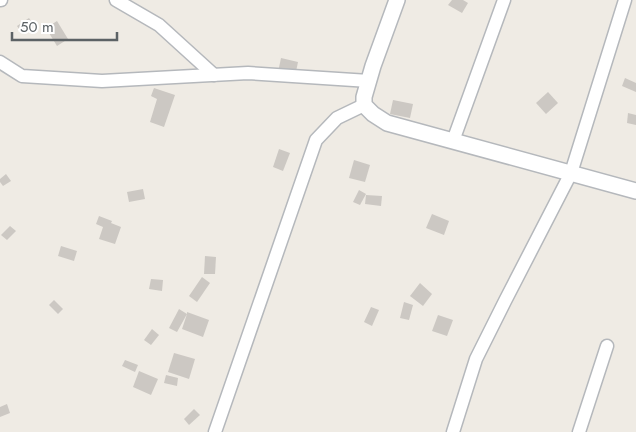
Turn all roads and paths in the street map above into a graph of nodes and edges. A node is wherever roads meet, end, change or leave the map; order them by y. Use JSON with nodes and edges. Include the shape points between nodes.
{"nodes":[{"id":1,"x":116,"y":0,"type":"edge"},
{"id":2,"x":397,"y":0,"type":"edge"},
{"id":3,"x":504,"y":0,"type":"edge"},
{"id":4,"x":625,"y":0,"type":"edge"},
{"id":5,"x":630,"y":0,"type":"edge"},
{"id":6,"x":636,"y":2,"type":"edge"},
{"id":7,"x":0,"y":62,"type":"edge"},
{"id":8,"x":214,"y":75,"type":"junction"},
{"id":9,"x":369,"y":81,"type":"junction"},
{"id":10,"x":364,"y":105,"type":"junction"},
{"id":11,"x":453,"y":141,"type":"junction"},
{"id":12,"x":571,"y":173,"type":"junction"},
{"id":13,"x":636,"y":191,"type":"edge"},
{"id":14,"x":607,"y":346,"type":"dead end"},
{"id":15,"x":215,"y":432,"type":"edge"},
{"id":16,"x":453,"y":432,"type":"edge"},
{"id":17,"x":579,"y":432,"type":"edge"}],
"edges":[{"from":1,"to":8,"type":"street","via":[[159,25]]},
{"from":2,"to":9,"type":"street"},
{"from":3,"to":11,"type":"street"},
{"from":4,"to":12,"type":"street"},
{"from":5,"to":6,"type":"street"},
{"from":7,"to":8,"type":"street","via":[[22,76],[102,82]]},
{"from":8,"to":9,"type":"street","via":[[248,73]]},
{"from":9,"to":10,"type":"street"},
{"from":10,"to":11,"type":"street","via":[[387,123]]},
{"from":10,"to":15,"type":"street","via":[[337,118],[316,140]]},
{"from":11,"to":12,"type":"street"},
{"from":12,"to":13,"type":"street"},
{"from":12,"to":16,"type":"street","via":[[476,359]]},
{"from":14,"to":17,"type":"street"}]}
